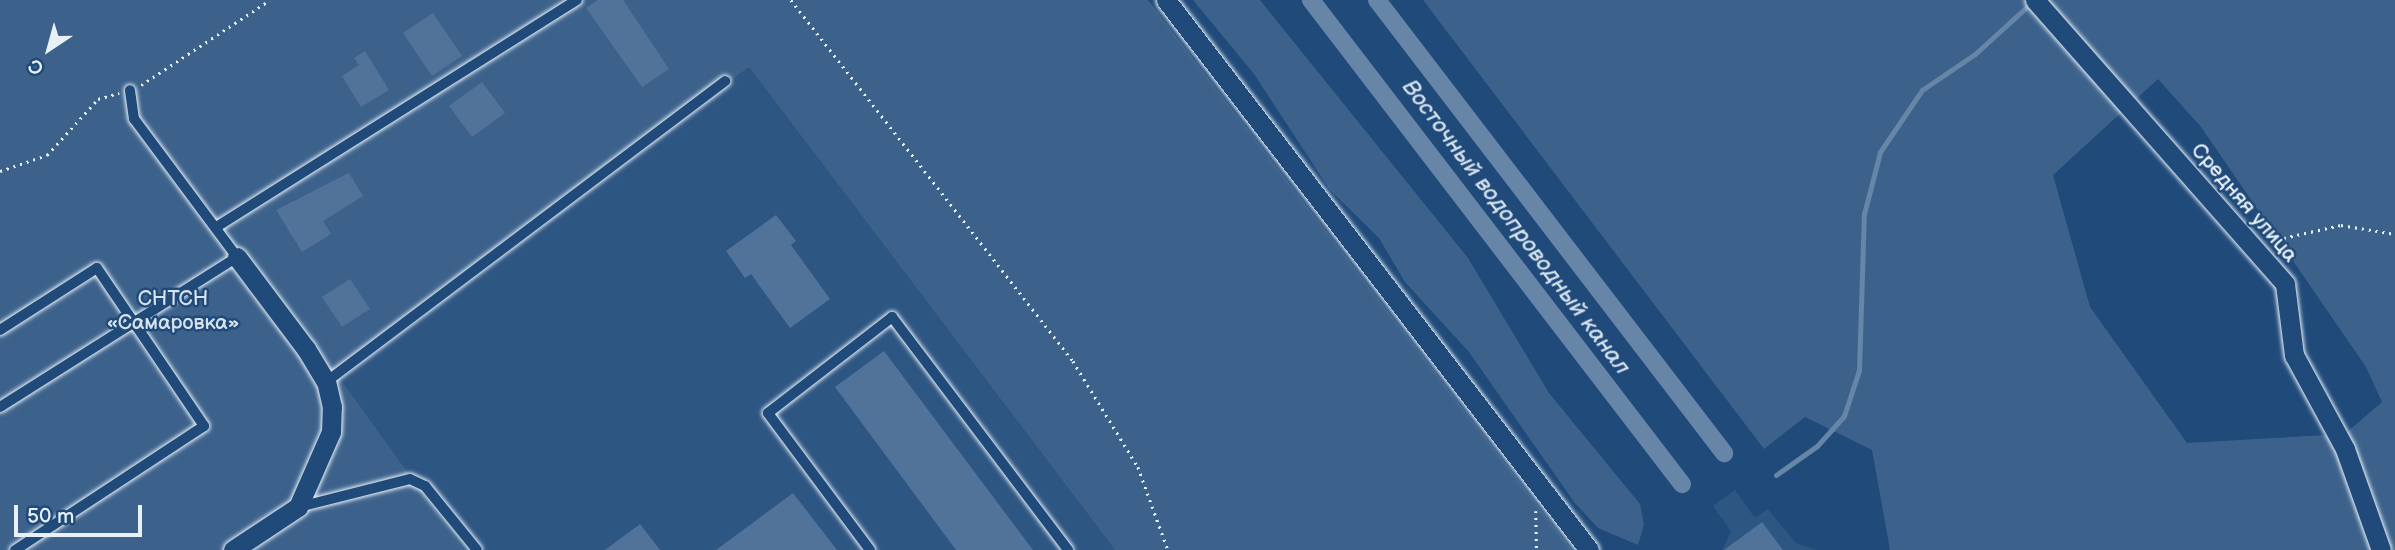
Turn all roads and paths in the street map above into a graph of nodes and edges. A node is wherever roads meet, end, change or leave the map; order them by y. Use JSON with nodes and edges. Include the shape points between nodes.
{"nodes":[{"id":1,"x":270,"y":0,"type":"edge"},
{"id":2,"x":577,"y":0,"type":"edge"},
{"id":3,"x":791,"y":0,"type":"edge"},
{"id":4,"x":1166,"y":0,"type":"edge"},
{"id":5,"x":2035,"y":0,"type":"edge"},
{"id":6,"x":726,"y":81,"type":"dead end"},
{"id":7,"x":130,"y":90,"type":"junction"},
{"id":8,"x":0,"y":171,"type":"edge"},
{"id":9,"x":218,"y":226,"type":"junction"},
{"id":10,"x":2395,"y":234,"type":"edge"},
{"id":11,"x":2250,"y":245,"type":"junction"},
{"id":12,"x":237,"y":257,"type":"junction"},
{"id":13,"x":134,"y":322,"type":"junction"},
{"id":14,"x":0,"y":330,"type":"edge"},
{"id":15,"x":326,"y":382,"type":"junction"},
{"id":16,"x":0,"y":407,"type":"edge"},
{"id":17,"x":1534,"y":478,"type":"junction"},
{"id":18,"x":298,"y":507,"type":"junction"},
{"id":19,"x":15,"y":550,"type":"edge"},
{"id":20,"x":233,"y":550,"type":"edge"},
{"id":21,"x":477,"y":550,"type":"edge"},
{"id":22,"x":870,"y":550,"type":"edge"},
{"id":23,"x":1068,"y":550,"type":"edge"},
{"id":24,"x":1168,"y":550,"type":"edge"},
{"id":25,"x":1537,"y":550,"type":"edge"},
{"id":26,"x":1589,"y":550,"type":"edge"},
{"id":27,"x":2381,"y":550,"type":"edge"}],
"edges":[{"from":1,"to":7,"type":"path","via":[[156,79]]},
{"from":2,"to":9,"type":"lane"},
{"from":3,"to":24,"type":"path","via":[[1073,361],[1138,467]]},
{"from":4,"to":17,"type":"street"},
{"from":5,"to":11,"type":"street","name":"Средняя улица"},
{"from":6,"to":15,"type":"lane"},
{"from":7,"to":8,"type":"path","via":[[98,99],[47,155]]},
{"from":7,"to":9,"type":"lane","via":[[134,119]]},
{"from":9,"to":12,"type":"lane"},
{"from":10,"to":11,"type":"path","via":[[2341,226]]},
{"from":11,"to":27,"type":"street","name":"Средняя улица","via":[[2285,284],[2294,355],[2345,449]]},
{"from":12,"to":13,"type":"lane"},
{"from":12,"to":15,"type":"street"},
{"from":13,"to":14,"type":"lane","via":[[97,268]]},
{"from":13,"to":16,"type":"lane"},
{"from":13,"to":19,"type":"lane","via":[[204,426]]},
{"from":15,"to":18,"type":"street","via":[[331,432]]},
{"from":17,"to":25,"type":"path"},
{"from":17,"to":26,"type":"street"},
{"from":18,"to":20,"type":"street"},
{"from":18,"to":21,"type":"lane","via":[[410,479],[425,486]]},
{"from":22,"to":23,"type":"lane","via":[[768,413],[892,317]]}]}
